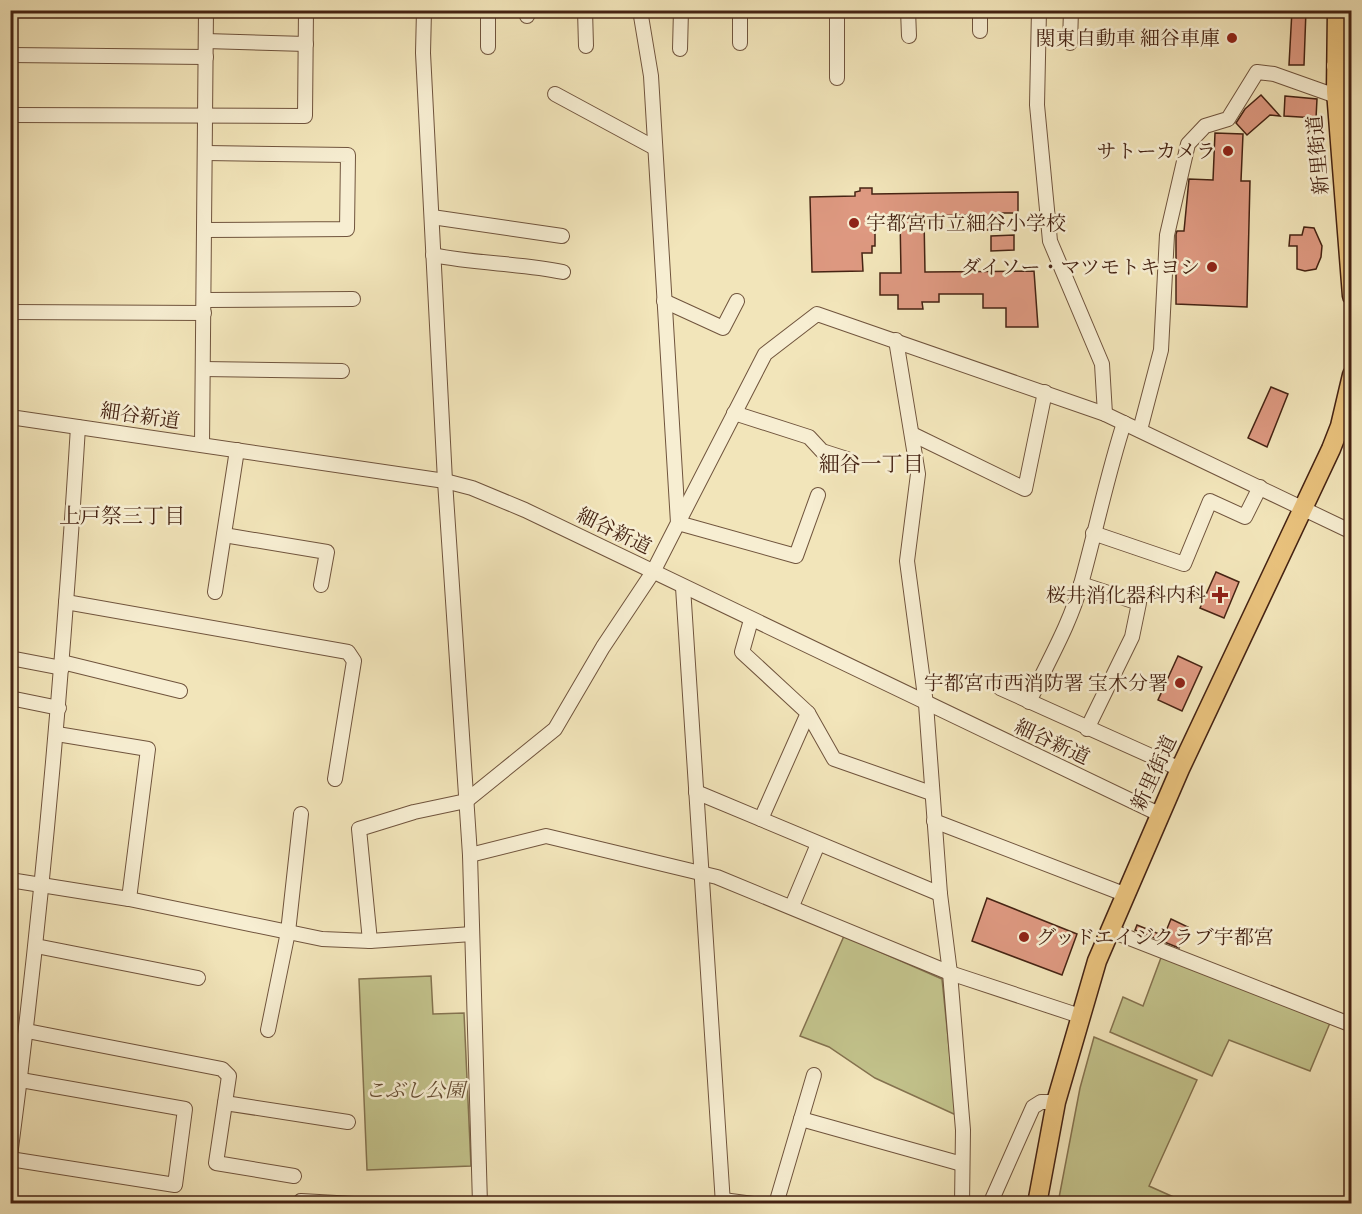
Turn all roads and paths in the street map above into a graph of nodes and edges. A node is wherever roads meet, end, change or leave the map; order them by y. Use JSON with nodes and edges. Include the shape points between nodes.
{"nodes":[{"id":1,"x":206,"y":10,"type":"edge"},
{"id":2,"x":306,"y":10,"type":"edge"},
{"id":3,"x":424,"y":10,"type":"edge"},
{"id":4,"x":488,"y":10,"type":"edge"},
{"id":5,"x":585,"y":10,"type":"edge"},
{"id":6,"x":640,"y":10,"type":"edge"},
{"id":7,"x":681,"y":10,"type":"edge"},
{"id":8,"x":740,"y":10,"type":"edge"},
{"id":9,"x":837,"y":10,"type":"edge"},
{"id":10,"x":908,"y":10,"type":"edge"},
{"id":11,"x":980,"y":10,"type":"edge"},
{"id":12,"x":1040,"y":10,"type":"edge"},
{"id":13,"x":1071,"y":10,"type":"edge"},
{"id":14,"x":1336,"y":10,"type":"edge"},
{"id":15,"x":980,"y":31,"type":"dead end"},
{"id":16,"x":909,"y":36,"type":"dead end"},
{"id":17,"x":206,"y":41,"type":"junction"},
{"id":18,"x":740,"y":43,"type":"dead end"},
{"id":19,"x":1070,"y":43,"type":"dead end"},
{"id":20,"x":306,"y":44,"type":"junction"},
{"id":21,"x":586,"y":46,"type":"dead end"},
{"id":22,"x":488,"y":47,"type":"dead end"},
{"id":23,"x":680,"y":49,"type":"dead end"},
{"id":24,"x":10,"y":56,"type":"edge"},
{"id":25,"x":206,"y":57,"type":"junction"},
{"id":26,"x":1343,"y":67,"type":"edge"},
{"id":27,"x":837,"y":78,"type":"dead end"},
{"id":28,"x":555,"y":94,"type":"dead end"},
{"id":29,"x":1336,"y":96,"type":"junction"},
{"id":30,"x":10,"y":115,"type":"edge"},
{"id":31,"x":206,"y":117,"type":"junction"},
{"id":32,"x":655,"y":148,"type":"junction"},
{"id":33,"x":206,"y":153,"type":"junction"},
{"id":34,"x":1347,"y":161,"type":"edge"},
{"id":35,"x":432,"y":217,"type":"junction"},
{"id":36,"x":205,"y":230,"type":"junction"},
{"id":37,"x":562,"y":236,"type":"dead end"},
{"id":38,"x":434,"y":255,"type":"junction"},
{"id":39,"x":563,"y":272,"type":"dead end"},
{"id":40,"x":1352,"y":296,"type":"edge"},
{"id":41,"x":353,"y":299,"type":"dead end"},
{"id":42,"x":664,"y":301,"type":"junction"},
{"id":43,"x":737,"y":301,"type":"dead end"},
{"id":44,"x":205,"y":306,"type":"junction"},
{"id":45,"x":10,"y":312,"type":"edge"},
{"id":46,"x":896,"y":340,"type":"junction"},
{"id":47,"x":203,"y":369,"type":"junction"},
{"id":48,"x":342,"y":371,"type":"dead end"},
{"id":49,"x":1352,"y":375,"type":"edge"},
{"id":50,"x":1045,"y":392,"type":"junction"},
{"id":51,"x":734,"y":413,"type":"junction"},
{"id":52,"x":1105,"y":414,"type":"junction"},
{"id":53,"x":10,"y":417,"type":"edge"},
{"id":54,"x":1124,"y":423,"type":"junction"},
{"id":55,"x":78,"y":427,"type":"junction"},
{"id":56,"x":1140,"y":430,"type":"junction"},
{"id":57,"x":912,"y":434,"type":"junction"},
{"id":58,"x":202,"y":445,"type":"junction"},
{"id":59,"x":237,"y":450,"type":"junction"},
{"id":60,"x":850,"y":460,"type":"dead end"},
{"id":61,"x":445,"y":482,"type":"junction"},
{"id":62,"x":1260,"y":487,"type":"junction"},
{"id":63,"x":818,"y":495,"type":"dead end"},
{"id":64,"x":1303,"y":508,"type":"junction"},
{"id":65,"x":678,"y":523,"type":"junction"},
{"id":66,"x":1352,"y":532,"type":"edge"},
{"id":67,"x":1093,"y":533,"type":"junction"},
{"id":68,"x":224,"y":535,"type":"junction"},
{"id":69,"x":653,"y":572,"type":"junction"},
{"id":70,"x":1081,"y":584,"type":"junction"},
{"id":71,"x":321,"y":585,"type":"dead end"},
{"id":72,"x":683,"y":587,"type":"junction"},
{"id":73,"x":215,"y":592,"type":"dead end"},
{"id":74,"x":66,"y":602,"type":"junction"},
{"id":75,"x":751,"y":620,"type":"junction"},
{"id":76,"x":10,"y":658,"type":"edge"},
{"id":77,"x":62,"y":665,"type":"junction"},
{"id":78,"x":1000,"y":688,"type":"dead end"},
{"id":79,"x":180,"y":691,"type":"dead end"},
{"id":80,"x":10,"y":698,"type":"edge"},
{"id":81,"x":1029,"y":702,"type":"junction"},
{"id":82,"x":926,"y":704,"type":"junction"},
{"id":83,"x":59,"y":708,"type":"junction"},
{"id":84,"x":808,"y":713,"type":"junction"},
{"id":85,"x":1087,"y":729,"type":"junction"},
{"id":86,"x":57,"y":734,"type":"junction"},
{"id":87,"x":1180,"y":769,"type":"junction"},
{"id":88,"x":335,"y":779,"type":"dead end"},
{"id":89,"x":696,"y":792,"type":"junction"},
{"id":90,"x":931,"y":793,"type":"junction"},
{"id":91,"x":466,"y":801,"type":"junction"},
{"id":92,"x":301,"y":814,"type":"dead end"},
{"id":93,"x":1160,"y":814,"type":"junction"},
{"id":94,"x":761,"y":819,"type":"junction"},
{"id":95,"x":934,"y":821,"type":"junction"},
{"id":96,"x":818,"y":844,"type":"junction"},
{"id":97,"x":470,"y":855,"type":"junction"},
{"id":98,"x":702,"y":873,"type":"junction"},
{"id":99,"x":10,"y":880,"type":"edge"},
{"id":100,"x":43,"y":886,"type":"junction"},
{"id":101,"x":940,"y":894,"type":"junction"},
{"id":102,"x":1124,"y":894,"type":"junction"},
{"id":103,"x":129,"y":899,"type":"junction"},
{"id":104,"x":792,"y":906,"type":"junction"},
{"id":105,"x":1109,"y":930,"type":"junction"},
{"id":106,"x":288,"y":932,"type":"junction"},
{"id":107,"x":472,"y":934,"type":"junction"},
{"id":108,"x":370,"y":940,"type":"junction"},
{"id":109,"x":36,"y":946,"type":"junction"},
{"id":110,"x":950,"y":973,"type":"junction"},
{"id":111,"x":198,"y":978,"type":"dead end"},
{"id":112,"x":1080,"y":1016,"type":"junction"},
{"id":113,"x":1352,"y":1025,"type":"edge"},
{"id":114,"x":268,"y":1030,"type":"dead end"},
{"id":115,"x":27,"y":1031,"type":"junction"},
{"id":116,"x":814,"y":1075,"type":"dead end"},
{"id":117,"x":21,"y":1080,"type":"junction"},
{"id":118,"x":1056,"y":1102,"type":"junction"},
{"id":119,"x":225,"y":1103,"type":"junction"},
{"id":120,"x":801,"y":1119,"type":"junction"},
{"id":121,"x":348,"y":1122,"type":"dead end"},
{"id":122,"x":10,"y":1158,"type":"edge"},
{"id":123,"x":962,"y":1164,"type":"junction"},
{"id":124,"x":294,"y":1176,"type":"dead end"},
{"id":125,"x":723,"y":1202,"type":"edge"},
{"id":126,"x":300,"y":1203,"type":"edge"},
{"id":127,"x":354,"y":1203,"type":"edge"},
{"id":128,"x":480,"y":1203,"type":"edge"},
{"id":129,"x":753,"y":1203,"type":"edge"},
{"id":130,"x":776,"y":1203,"type":"edge"},
{"id":131,"x":962,"y":1203,"type":"edge"},
{"id":132,"x":990,"y":1203,"type":"edge"},
{"id":133,"x":1037,"y":1203,"type":"edge"}],
"edges":[{"from":1,"to":17,"type":"street"},
{"from":2,"to":20,"type":"street"},
{"from":3,"to":35,"type":"street"},
{"from":4,"to":22,"type":"street"},
{"from":5,"to":21,"type":"street"},
{"from":6,"to":32,"type":"street","via":[[651,76]]},
{"from":7,"to":23,"type":"street"},
{"from":8,"to":18,"type":"street"},
{"from":9,"to":27,"type":"street"},
{"from":10,"to":16,"type":"street"},
{"from":11,"to":15,"type":"street"},
{"from":12,"to":52,"type":"street","via":[[1037,105],[1050,241],[1102,364]]},
{"from":13,"to":19,"type":"street"},
{"from":14,"to":26,"type":"main road","name":"新里街道"},
{"from":17,"to":20,"type":"street"},
{"from":17,"to":25,"type":"street"},
{"from":20,"to":31,"type":"street","via":[[305,116]]},
{"from":24,"to":25,"type":"street"},
{"from":25,"to":31,"type":"street"},
{"from":26,"to":29,"type":"main road","name":"新里街道"},
{"from":28,"to":32,"type":"street"},
{"from":29,"to":34,"type":"main road","name":"新里街道"},
{"from":29,"to":56,"type":"street","via":[[1274,74],[1257,72],[1228,119],[1205,126],[1188,144],[1167,235],[1161,350]]},
{"from":30,"to":31,"type":"street"},
{"from":31,"to":33,"type":"street"},
{"from":32,"to":42,"type":"street"},
{"from":33,"to":36,"type":"street"},
{"from":33,"to":36,"type":"street","via":[[348,154],[348,218],[347,229]]},
{"from":34,"to":40,"type":"main road","name":"新里街道"},
{"from":35,"to":37,"type":"street"},
{"from":35,"to":38,"type":"street"},
{"from":36,"to":44,"type":"street"},
{"from":38,"to":39,"type":"street"},
{"from":38,"to":61,"type":"street"},
{"from":41,"to":44,"type":"street"},
{"from":42,"to":43,"type":"street","via":[[723,328]]},
{"from":42,"to":65,"type":"street"},
{"from":44,"to":45,"type":"street"},
{"from":44,"to":47,"type":"street"},
{"from":46,"to":50,"type":"street"},
{"from":46,"to":51,"type":"street","via":[[817,314],[765,354]]},
{"from":46,"to":57,"type":"street"},
{"from":47,"to":48,"type":"street"},
{"from":47,"to":58,"type":"street"},
{"from":49,"to":64,"type":"main road","name":"新里街道","via":[[1340,426]]},
{"from":50,"to":52,"type":"street"},
{"from":50,"to":57,"type":"street","via":[[1025,489]]},
{"from":51,"to":60,"type":"street","via":[[809,437],[822,451]]},
{"from":51,"to":65,"type":"street"},
{"from":52,"to":54,"type":"street"},
{"from":53,"to":55,"type":"street","name":"細谷新道"},
{"from":54,"to":56,"type":"street"},
{"from":54,"to":67,"type":"street"},
{"from":55,"to":58,"type":"street","name":"細谷新道"},
{"from":55,"to":74,"type":"street"},
{"from":56,"to":62,"type":"street"},
{"from":57,"to":82,"type":"street","via":[[918,474],[907,561]]},
{"from":58,"to":59,"type":"street","name":"細谷新道"},
{"from":59,"to":61,"type":"street","name":"細谷新道"},
{"from":59,"to":68,"type":"street"},
{"from":61,"to":69,"type":"street","name":"細谷新道","via":[[499,498]]},
{"from":61,"to":91,"type":"street"},
{"from":62,"to":64,"type":"street"},
{"from":62,"to":67,"type":"street","via":[[1245,517],[1210,501],[1184,564]]},
{"from":63,"to":65,"type":"street","via":[[796,556]]},
{"from":64,"to":66,"type":"street"},
{"from":64,"to":87,"type":"main road","name":"新里街道"},
{"from":65,"to":69,"type":"street"},
{"from":67,"to":70,"type":"street"},
{"from":68,"to":71,"type":"street","via":[[327,552]]},
{"from":68,"to":73,"type":"street"},
{"from":69,"to":72,"type":"street","name":"細谷新道"},
{"from":69,"to":91,"type":"street","via":[[555,729]]},
{"from":70,"to":81,"type":"street"},
{"from":70,"to":85,"type":"street","via":[[1139,603],[1132,637]]},
{"from":72,"to":75,"type":"street","name":"細谷新道"},
{"from":72,"to":89,"type":"street"},
{"from":74,"to":77,"type":"street"},
{"from":74,"to":88,"type":"street","via":[[348,652],[354,661]]},
{"from":75,"to":82,"type":"street","name":"細谷新道"},
{"from":75,"to":84,"type":"street","via":[[742,652]]},
{"from":76,"to":77,"type":"street"},
{"from":77,"to":79,"type":"street"},
{"from":77,"to":83,"type":"street"},
{"from":78,"to":81,"type":"street"},
{"from":80,"to":83,"type":"street"},
{"from":81,"to":85,"type":"street"},
{"from":82,"to":90,"type":"street"},
{"from":82,"to":93,"type":"street","name":"細谷新道"},
{"from":83,"to":86,"type":"street"},
{"from":84,"to":90,"type":"street","via":[[834,759]]},
{"from":84,"to":94,"type":"street"},
{"from":85,"to":87,"type":"street"},
{"from":86,"to":100,"type":"street"},
{"from":86,"to":103,"type":"street","via":[[148,749]]},
{"from":87,"to":93,"type":"main road","name":"新里街道"},
{"from":89,"to":94,"type":"street"},
{"from":89,"to":98,"type":"street"},
{"from":90,"to":95,"type":"street"},
{"from":91,"to":97,"type":"street"},
{"from":91,"to":108,"type":"street","via":[[359,829]]},
{"from":92,"to":106,"type":"street"},
{"from":93,"to":102,"type":"main road","name":"新里街道"},
{"from":94,"to":96,"type":"street"},
{"from":95,"to":101,"type":"street"},
{"from":95,"to":102,"type":"street"},
{"from":96,"to":101,"type":"street"},
{"from":96,"to":104,"type":"street"},
{"from":97,"to":98,"type":"street","via":[[546,836]]},
{"from":97,"to":107,"type":"street"},
{"from":98,"to":104,"type":"street"},
{"from":98,"to":125,"type":"street"},
{"from":99,"to":100,"type":"street"},
{"from":100,"to":103,"type":"street"},
{"from":100,"to":109,"type":"street"},
{"from":101,"to":110,"type":"street"},
{"from":102,"to":105,"type":"main road","name":"新里街道"},
{"from":103,"to":106,"type":"street"},
{"from":104,"to":110,"type":"street"},
{"from":105,"to":112,"type":"main road","name":"新里街道"},
{"from":105,"to":113,"type":"street"},
{"from":106,"to":108,"type":"street","via":[[322,939]]},
{"from":106,"to":114,"type":"street"},
{"from":107,"to":108,"type":"street"},
{"from":107,"to":128,"type":"street"},
{"from":109,"to":111,"type":"street"},
{"from":109,"to":115,"type":"street"},
{"from":110,"to":112,"type":"street"},
{"from":110,"to":123,"type":"street","via":[[963,1130]]},
{"from":112,"to":118,"type":"main road","name":"新里街道"},
{"from":115,"to":117,"type":"street"},
{"from":115,"to":119,"type":"street","via":[[222,1069],[229,1076]]},
{"from":116,"to":120,"type":"street"},
{"from":117,"to":122,"type":"street"},
{"from":117,"to":122,"type":"street","via":[[185,1108],[175,1185]]},
{"from":118,"to":132,"type":"street","via":[[1041,1102],[1033,1107]]},
{"from":118,"to":133,"type":"main road","name":"新里街道"},
{"from":119,"to":121,"type":"street"},
{"from":119,"to":124,"type":"street","via":[[216,1163]]},
{"from":120,"to":123,"type":"street"},
{"from":120,"to":130,"type":"street"},
{"from":123,"to":131,"type":"street"},
{"from":125,"to":129,"type":"street"},
{"from":126,"to":127,"type":"street"}]}
